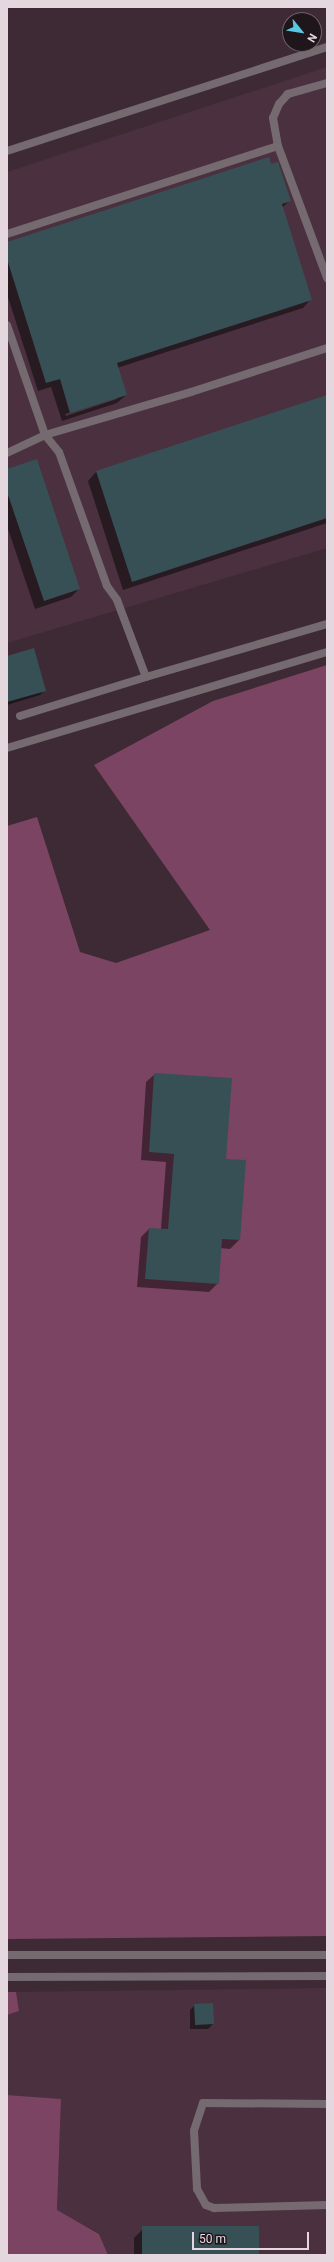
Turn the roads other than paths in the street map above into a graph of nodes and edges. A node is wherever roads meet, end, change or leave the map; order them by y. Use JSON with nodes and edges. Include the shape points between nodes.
{"nodes":[{"id":1,"x":327,"y":48,"type":"edge"},
{"id":2,"x":327,"y":83,"type":"edge"},
{"id":3,"x":278,"y":146,"type":"junction"},
{"id":4,"x":7,"y":151,"type":"edge"},
{"id":5,"x":7,"y":234,"type":"edge"},
{"id":6,"x":327,"y":278,"type":"edge"},
{"id":7,"x":7,"y":325,"type":"edge"},
{"id":8,"x":327,"y":348,"type":"edge"},
{"id":9,"x":45,"y":435,"type":"junction"},
{"id":10,"x":7,"y":453,"type":"edge"},
{"id":11,"x":327,"y":624,"type":"edge"},
{"id":12,"x":327,"y":652,"type":"edge"},
{"id":13,"x":146,"y":677,"type":"junction"},
{"id":14,"x":20,"y":716,"type":"dead end"},
{"id":15,"x":7,"y":748,"type":"edge"},
{"id":16,"x":7,"y":1955,"type":"edge"},
{"id":17,"x":327,"y":1955,"type":"edge"},
{"id":18,"x":327,"y":1976,"type":"edge"},
{"id":19,"x":7,"y":1978,"type":"edge"},
{"id":20,"x":327,"y":2104,"type":"edge"},
{"id":21,"x":327,"y":2205,"type":"edge"}],
"edges":[{"from":1,"to":4,"type":"street"},
{"from":2,"to":3,"type":"street","via":[[297,90],[288,94],[279,104],[273,118]]},
{"from":3,"to":5,"type":"street"},
{"from":3,"to":6,"type":"street"},
{"from":7,"to":9,"type":"street"},
{"from":8,"to":9,"type":"street"},
{"from":9,"to":10,"type":"street"},
{"from":9,"to":13,"type":"street","via":[[59,452],[107,586],[117,600]]},
{"from":11,"to":13,"type":"street"},
{"from":12,"to":15,"type":"street"},
{"from":13,"to":14,"type":"street"},
{"from":16,"to":17,"type":"street"},
{"from":18,"to":19,"type":"street"},
{"from":20,"to":21,"type":"street","via":[[202,2103],[194,2131],[197,2189],[206,2205],[214,2208]]}]}
